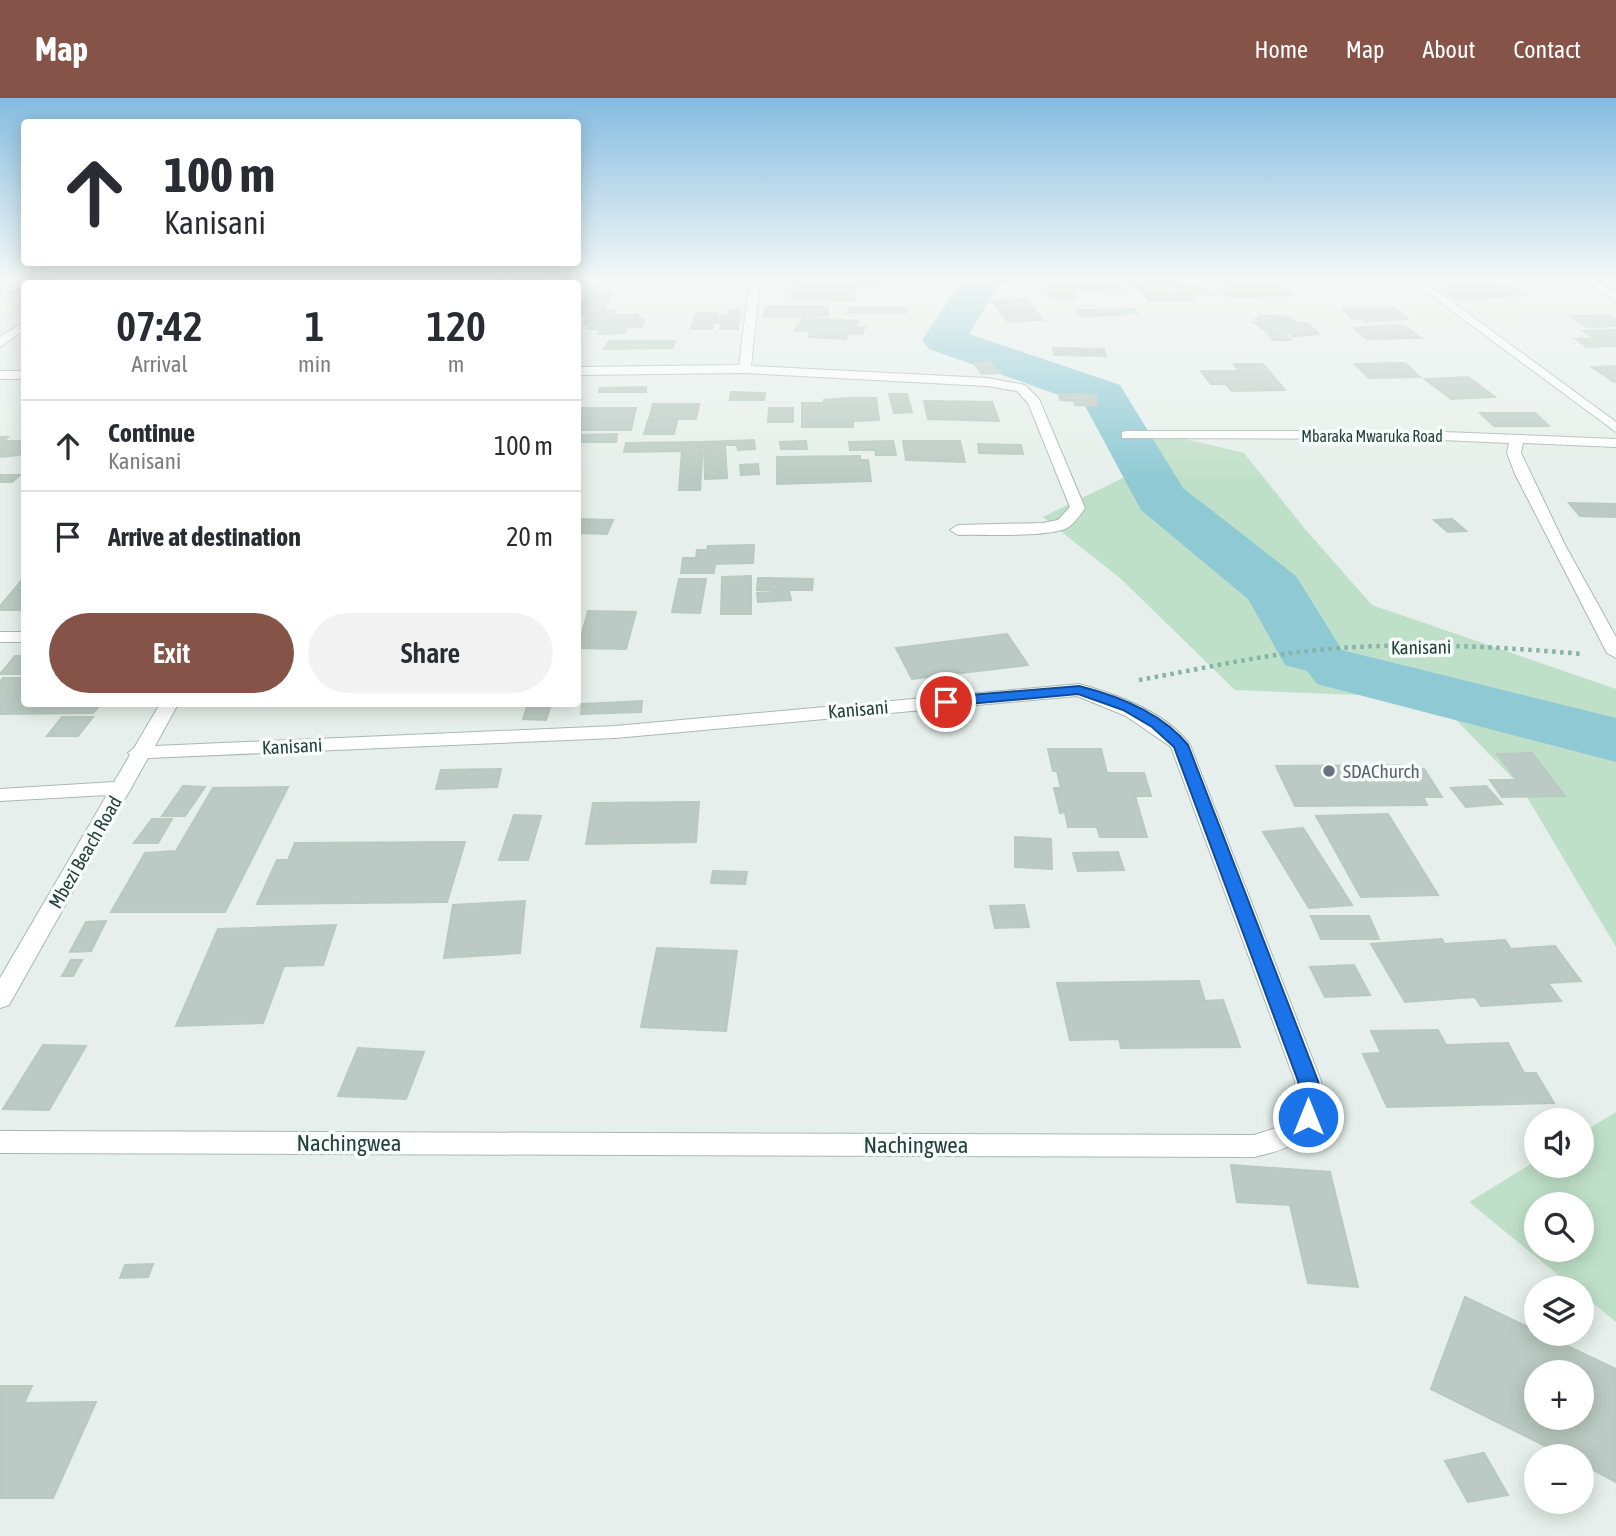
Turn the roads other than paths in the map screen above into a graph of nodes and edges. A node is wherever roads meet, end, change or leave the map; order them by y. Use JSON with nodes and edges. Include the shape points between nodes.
{"nodes":[{"id":1,"x":747,"y":346,"type":"edge"},
{"id":2,"x":1508,"y":346,"type":"edge"},
{"id":3,"x":744,"y":369,"type":"junction"},
{"id":4,"x":581,"y":371,"type":"edge"},
{"id":5,"x":0,"y":375,"type":"edge"},
{"id":6,"x":21,"y":375,"type":"edge"},
{"id":7,"x":1616,"y":428,"type":"edge"},
{"id":8,"x":1128,"y":435,"type":"dead end"},
{"id":9,"x":1517,"y":437,"type":"junction"},
{"id":10,"x":1616,"y":443,"type":"edge"},
{"id":11,"x":958,"y":530,"type":"dead end"},
{"id":12,"x":0,"y":637,"type":"edge"},
{"id":13,"x":21,"y":637,"type":"edge"},
{"id":14,"x":1616,"y":653,"type":"edge"},
{"id":15,"x":1079,"y":690,"type":"joint"},
{"id":16,"x":167,"y":707,"type":"edge"},
{"id":17,"x":138,"y":753,"type":"junction"},
{"id":18,"x":122,"y":788,"type":"junction"},
{"id":19,"x":0,"y":796,"type":"edge"},
{"id":20,"x":0,"y":999,"type":"edge"},
{"id":21,"x":0,"y":1142,"type":"edge"}],
"edges":[{"from":1,"to":3,"type":"street"},
{"from":2,"to":7,"type":"street"},
{"from":3,"to":4,"type":"street"},
{"from":3,"to":11,"type":"street","via":[[988,382],[1021,388],[1029,394],[1078,508],[1063,524],[1043,528]]},
{"from":5,"to":6,"type":"street"},
{"from":8,"to":9,"type":"street","name":"Mbaraka Mwaruka Road"},
{"from":9,"to":10,"type":"street","name":"Mbaraka Mwaruka Road"},
{"from":9,"to":14,"type":"street","via":[[1514,453],[1522,474]]},
{"from":12,"to":13,"type":"street"},
{"from":15,"to":17,"type":"street","name":"Kanisani","via":[[615,732]]},
{"from":15,"to":21,"type":"street","name":"Nachingwea","via":[[1128,707],[1180,745],[1308,1081],[1312,1099],[1308,1117],[1297,1132],[1279,1142],[1240,1146]]},
{"from":16,"to":17,"type":"street","name":"Mbezi Beach Road"},
{"from":17,"to":18,"type":"street","name":"Mbezi Beach Road"},
{"from":18,"to":19,"type":"street"},
{"from":18,"to":20,"type":"street","name":"Mbezi Beach Road"}]}
